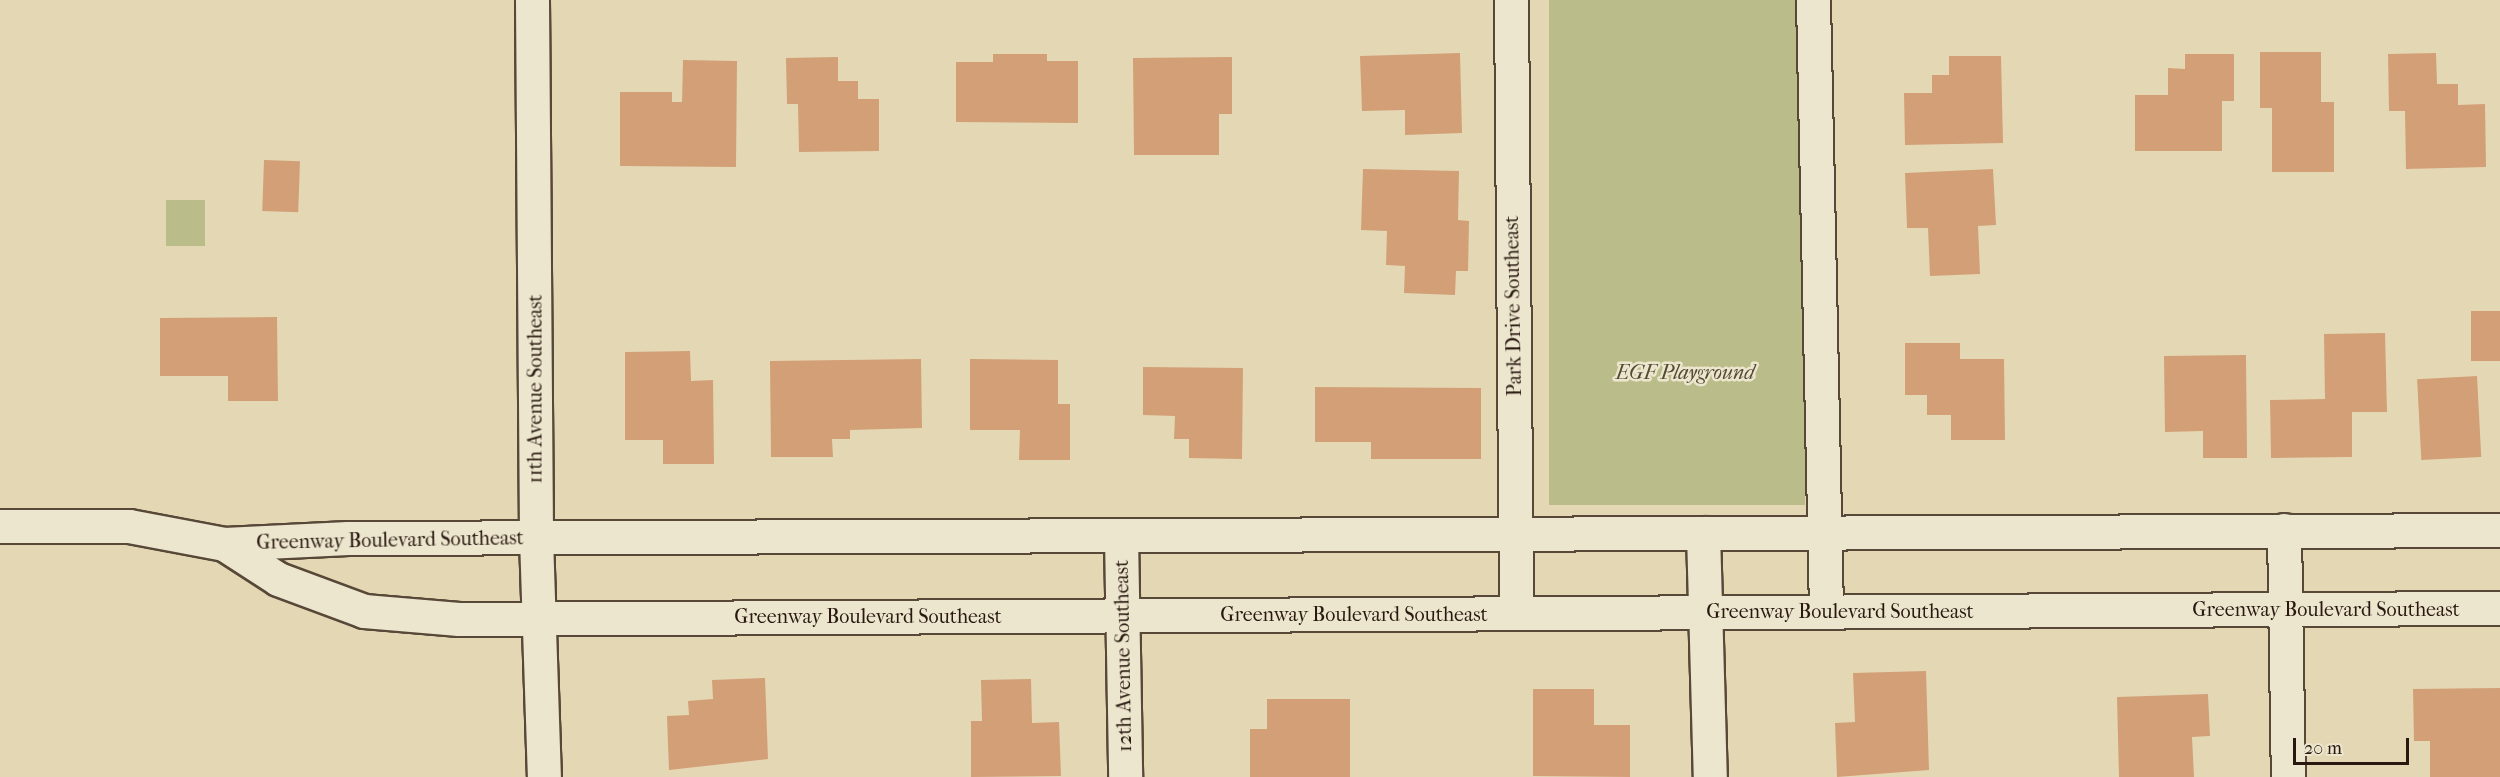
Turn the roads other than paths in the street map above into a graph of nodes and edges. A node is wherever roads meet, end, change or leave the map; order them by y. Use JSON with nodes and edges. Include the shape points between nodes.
{"nodes":[{"id":1,"x":532,"y":0,"type":"edge"},
{"id":2,"x":1510,"y":0,"type":"edge"},
{"id":3,"x":1813,"y":0,"type":"edge"},
{"id":4,"x":0,"y":526,"type":"edge"},
{"id":5,"x":2284,"y":530,"type":"junction"},
{"id":6,"x":2500,"y":530,"type":"edge"},
{"id":7,"x":1825,"y":532,"type":"junction"},
{"id":8,"x":1704,"y":533,"type":"junction"},
{"id":9,"x":1515,"y":534,"type":"junction"},
{"id":10,"x":1120,"y":536,"type":"junction"},
{"id":11,"x":536,"y":538,"type":"junction"},
{"id":12,"x":224,"y":544,"type":"junction"},
{"id":13,"x":2500,"y":608,"type":"edge"},
{"id":14,"x":2284,"y":609,"type":"junction"},
{"id":15,"x":1826,"y":611,"type":"junction"},
{"id":16,"x":1706,"y":612,"type":"junction"},
{"id":17,"x":1516,"y":613,"type":"junction"},
{"id":18,"x":1121,"y":615,"type":"junction"},
{"id":19,"x":539,"y":618,"type":"junction"},
{"id":20,"x":544,"y":777,"type":"edge"},
{"id":21,"x":1125,"y":777,"type":"edge"},
{"id":22,"x":1710,"y":777,"type":"edge"},
{"id":23,"x":2288,"y":777,"type":"edge"}],
"edges":[{"from":1,"to":11,"type":"street","name":"11th Avenue Southeast"},
{"from":2,"to":9,"type":"street","name":"Park Drive Southeast"},
{"from":3,"to":7,"type":"street"},
{"from":4,"to":12,"type":"street","name":"Greenway Boulevard Southeast","via":[[129,526]]},
{"from":5,"to":6,"type":"street","name":"Greenway Boulevard Southeast"},
{"from":5,"to":7,"type":"street","name":"Greenway Boulevard Southeast"},
{"from":5,"to":14,"type":"street"},
{"from":7,"to":8,"type":"street","name":"Greenway Boulevard Southeast"},
{"from":7,"to":15,"type":"street"},
{"from":8,"to":9,"type":"street","name":"Greenway Boulevard Southeast"},
{"from":8,"to":16,"type":"street"},
{"from":9,"to":10,"type":"street","name":"Greenway Boulevard Southeast"},
{"from":9,"to":17,"type":"street","name":"Park Drive Southeast"},
{"from":10,"to":11,"type":"street","name":"Greenway Boulevard Southeast"},
{"from":10,"to":18,"type":"street","name":"12th Avenue Southeast"},
{"from":11,"to":12,"type":"street","name":"Greenway Boulevard Southeast"},
{"from":11,"to":19,"type":"street","name":"11th Avenue Southeast"},
{"from":12,"to":19,"type":"street","name":"Greenway Boulevard Southeast","via":[[278,579],[364,611],[459,619]]},
{"from":13,"to":14,"type":"street","name":"Greenway Boulevard Southeast"},
{"from":14,"to":15,"type":"street","name":"Greenway Boulevard Southeast"},
{"from":14,"to":23,"type":"street"},
{"from":15,"to":16,"type":"street","name":"Greenway Boulevard Southeast"},
{"from":16,"to":17,"type":"street","name":"Greenway Boulevard Southeast"},
{"from":16,"to":22,"type":"street"},
{"from":17,"to":18,"type":"street","name":"Greenway Boulevard Southeast"},
{"from":18,"to":19,"type":"street","name":"Greenway Boulevard Southeast"},
{"from":18,"to":21,"type":"street","name":"12th Avenue Southeast"},
{"from":19,"to":20,"type":"street","name":"11th Avenue Southeast"}]}
